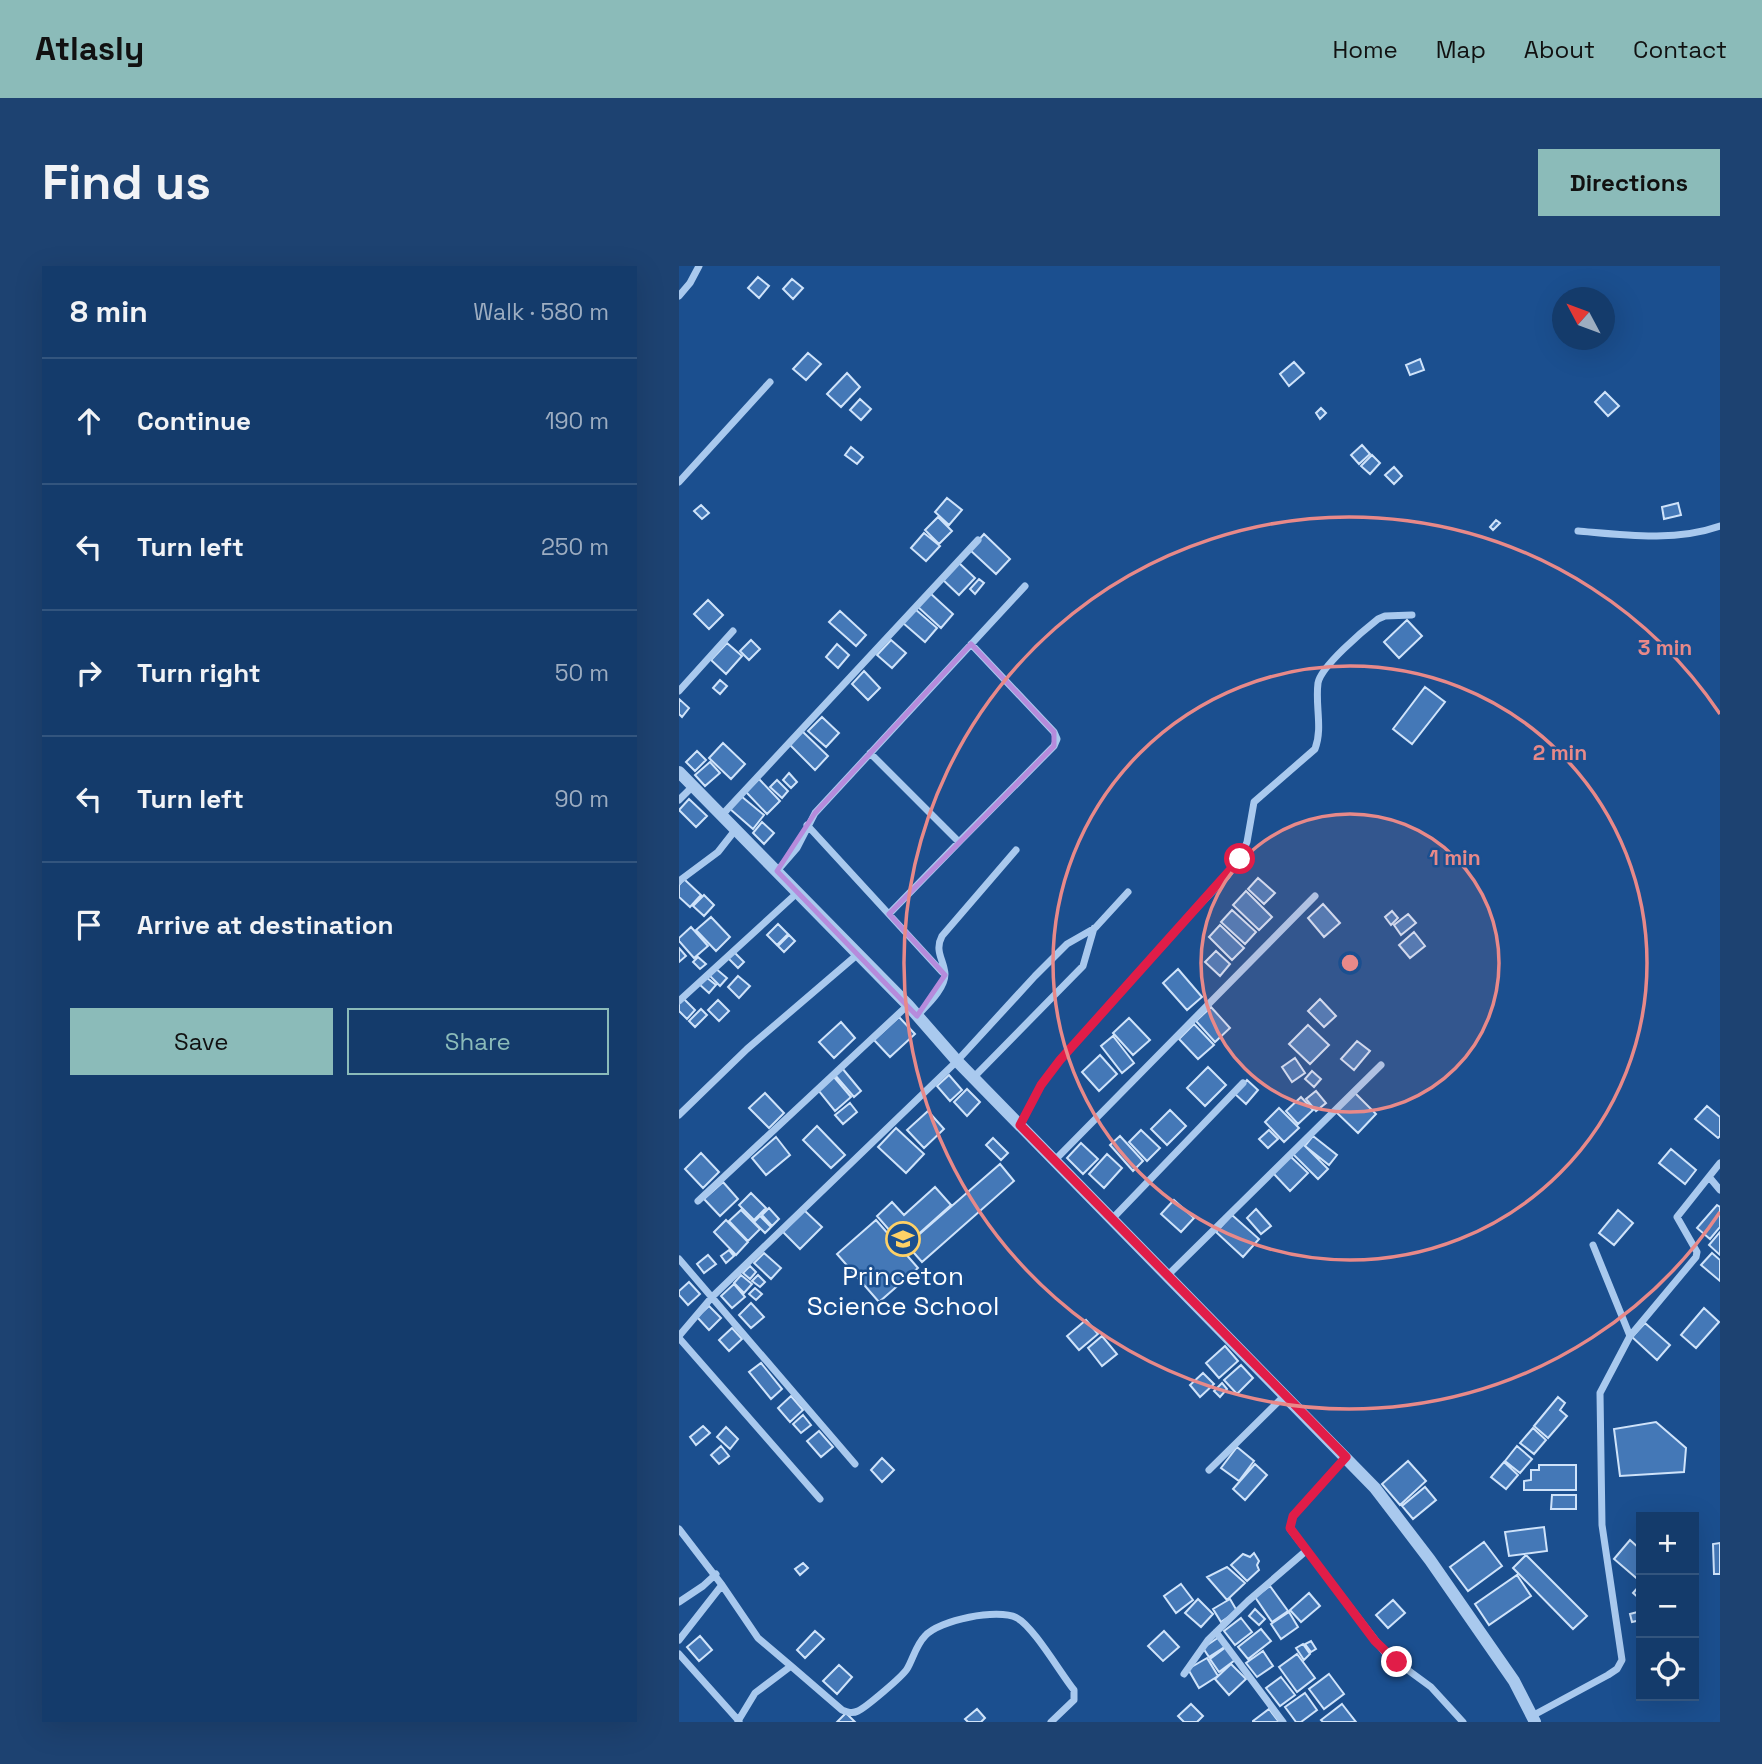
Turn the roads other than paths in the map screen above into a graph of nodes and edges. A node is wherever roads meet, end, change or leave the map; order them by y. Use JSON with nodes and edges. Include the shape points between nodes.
{"nodes":[{"id":1,"x":699,"y":266,"type":"edge"},
{"id":2,"x":679,"y":296,"type":"edge"},
{"id":3,"x":770,"y":382,"type":"dead end"},
{"id":4,"x":679,"y":482,"type":"edge"},
{"id":5,"x":1720,"y":526,"type":"edge"},
{"id":6,"x":1578,"y":531,"type":"dead end"},
{"id":7,"x":978,"y":540,"type":"dead end"},
{"id":8,"x":1025,"y":586,"type":"dead end"},
{"id":9,"x":1412,"y":615,"type":"dead end"},
{"id":10,"x":733,"y":631,"type":"dead end"},
{"id":11,"x":971,"y":644,"type":"junction"},
{"id":12,"x":679,"y":691,"type":"edge"},
{"id":13,"x":870,"y":753,"type":"junction"},
{"id":14,"x":679,"y":772,"type":"edge"},
{"id":15,"x":693,"y":786,"type":"junction"},
{"id":16,"x":679,"y":800,"type":"edge"},
{"id":17,"x":722,"y":815,"type":"junction"},
{"id":18,"x":807,"y":825,"type":"junction"},
{"id":19,"x":736,"y":830,"type":"junction"},
{"id":20,"x":959,"y":842,"type":"junction"},
{"id":21,"x":1016,"y":850,"type":"dead end"},
{"id":22,"x":777,"y":871,"type":"junction"},
{"id":23,"x":679,"y":881,"type":"edge"},
{"id":24,"x":1128,"y":892,"type":"dead end"},
{"id":25,"x":797,"y":893,"type":"junction"},
{"id":26,"x":1315,"y":896,"type":"dead end"},
{"id":27,"x":889,"y":914,"type":"junction"},
{"id":28,"x":1095,"y":928,"type":"junction"},
{"id":29,"x":858,"y":954,"type":"junction"},
{"id":30,"x":945,"y":975,"type":"junction"},
{"id":31,"x":679,"y":1001,"type":"edge"},
{"id":32,"x":908,"y":1005,"type":"junction"},
{"id":33,"x":918,"y":1016,"type":"junction"},
{"id":34,"x":957,"y":1061,"type":"junction"},
{"id":35,"x":1381,"y":1065,"type":"dead end"},
{"id":36,"x":974,"y":1077,"type":"junction"},
{"id":37,"x":1243,"y":1083,"type":"dead end"},
{"id":38,"x":679,"y":1115,"type":"edge"},
{"id":39,"x":1020,"y":1125,"type":"junction"},
{"id":40,"x":1055,"y":1160,"type":"junction"},
{"id":41,"x":1720,"y":1163,"type":"edge"},
{"id":42,"x":1710,"y":1178,"type":"junction"},
{"id":43,"x":1720,"y":1190,"type":"edge"},
{"id":44,"x":698,"y":1201,"type":"dead end"},
{"id":45,"x":1112,"y":1219,"type":"junction"},
{"id":46,"x":1594,"y":1245,"type":"dead end"},
{"id":47,"x":679,"y":1259,"type":"edge"},
{"id":48,"x":1168,"y":1275,"type":"junction"},
{"id":49,"x":712,"y":1297,"type":"junction"},
{"id":50,"x":1630,"y":1336,"type":"junction"},
{"id":51,"x":679,"y":1337,"type":"edge"},
{"id":52,"x":1285,"y":1395,"type":"junction"},
{"id":53,"x":1346,"y":1457,"type":"junction"},
{"id":54,"x":855,"y":1464,"type":"dead end"},
{"id":55,"x":1209,"y":1470,"type":"dead end"},
{"id":56,"x":820,"y":1499,"type":"dead end"},
{"id":57,"x":679,"y":1529,"type":"edge"},
{"id":58,"x":1307,"y":1550,"type":"junction"},
{"id":59,"x":716,"y":1574,"type":"junction"},
{"id":60,"x":722,"y":1585,"type":"junction"},
{"id":61,"x":679,"y":1602,"type":"edge"},
{"id":62,"x":1216,"y":1632,"type":"junction"},
{"id":63,"x":679,"y":1640,"type":"edge"},
{"id":64,"x":679,"y":1654,"type":"edge"},
{"id":65,"x":791,"y":1666,"type":"junction"},
{"id":66,"x":1184,"y":1674,"type":"dead end"},
{"id":67,"x":1533,"y":1719,"type":"edge"},
{"id":68,"x":739,"y":1721,"type":"edge"},
{"id":69,"x":1051,"y":1722,"type":"edge"},
{"id":70,"x":1283,"y":1722,"type":"edge"},
{"id":71,"x":1463,"y":1722,"type":"edge"}],
"edges":[{"from":1,"to":2,"type":"street"},
{"from":3,"to":4,"type":"street"},
{"from":5,"to":6,"type":"street","via":[[1705,532],[1644,536]]},
{"from":7,"to":17,"type":"street"},
{"from":8,"to":11,"type":"street"},
{"from":9,"to":39,"type":"street","via":[[1378,619],[1325,669],[1318,683],[1315,750],[1254,802],[1240,859],[1060,1060]]},
{"from":10,"to":12,"type":"street"},
{"from":11,"to":13,"type":"street"},
{"from":11,"to":20,"type":"street","via":[[1057,739]]},
{"from":13,"to":18,"type":"street"},
{"from":13,"to":20,"type":"street"},
{"from":14,"to":15,"type":"street"},
{"from":15,"to":16,"type":"street"},
{"from":15,"to":17,"type":"street"},
{"from":17,"to":19,"type":"street"},
{"from":18,"to":22,"type":"street","via":[[797,848]]},
{"from":18,"to":27,"type":"street"},
{"from":19,"to":22,"type":"street"},
{"from":19,"to":23,"type":"street","via":[[717,852]]},
{"from":20,"to":27,"type":"street"},
{"from":21,"to":30,"type":"street","via":[[938,943]]},
{"from":22,"to":25,"type":"street"},
{"from":24,"to":28,"type":"street"},
{"from":25,"to":29,"type":"street"},
{"from":25,"to":31,"type":"street"},
{"from":26,"to":40,"type":"street"},
{"from":27,"to":30,"type":"street"},
{"from":28,"to":34,"type":"street","via":[[1067,944]]},
{"from":28,"to":36,"type":"street","via":[[1083,966]]},
{"from":29,"to":32,"type":"street"},
{"from":29,"to":38,"type":"street","via":[[747,1049]]},
{"from":30,"to":33,"type":"street","via":[[942,987]]},
{"from":32,"to":33,"type":"street"},
{"from":32,"to":44,"type":"street"},
{"from":33,"to":34,"type":"street"},
{"from":34,"to":36,"type":"street"},
{"from":34,"to":49,"type":"street"},
{"from":35,"to":48,"type":"street"},
{"from":36,"to":39,"type":"street"},
{"from":37,"to":45,"type":"street"},
{"from":39,"to":40,"type":"street"},
{"from":40,"to":45,"type":"street"},
{"from":41,"to":42,"type":"street"},
{"from":42,"to":43,"type":"street"},
{"from":42,"to":50,"type":"street","via":[[1677,1217],[1696,1257]]},
{"from":45,"to":48,"type":"street"},
{"from":46,"to":50,"type":"street"},
{"from":47,"to":49,"type":"street"},
{"from":48,"to":52,"type":"street"},
{"from":49,"to":51,"type":"street"},
{"from":49,"to":54,"type":"street"},
{"from":50,"to":67,"type":"street","via":[[1600,1393],[1602,1525],[1622,1660],[1608,1675]]},
{"from":51,"to":56,"type":"street"},
{"from":52,"to":53,"type":"street"},
{"from":52,"to":55,"type":"street"},
{"from":53,"to":58,"type":"street","via":[[1290,1522]]},
{"from":53,"to":67,"type":"street","via":[[1430,1560],[1514,1681]]},
{"from":57,"to":59,"type":"street"},
{"from":58,"to":62,"type":"street"},
{"from":58,"to":71,"type":"street","via":[[1386,1654],[1431,1687]]},
{"from":59,"to":60,"type":"street"},
{"from":59,"to":61,"type":"street"},
{"from":60,"to":63,"type":"street"},
{"from":60,"to":65,"type":"street","via":[[758,1637]]},
{"from":62,"to":66,"type":"street"},
{"from":62,"to":70,"type":"street"},
{"from":64,"to":68,"type":"street"},
{"from":65,"to":68,"type":"street","via":[[755,1693]]},
{"from":65,"to":69,"type":"street","via":[[850,1713],[895,1683],[925,1636],[950,1622],[990,1614],[1017,1618],[1074,1690],[1074,1700]]}]}
